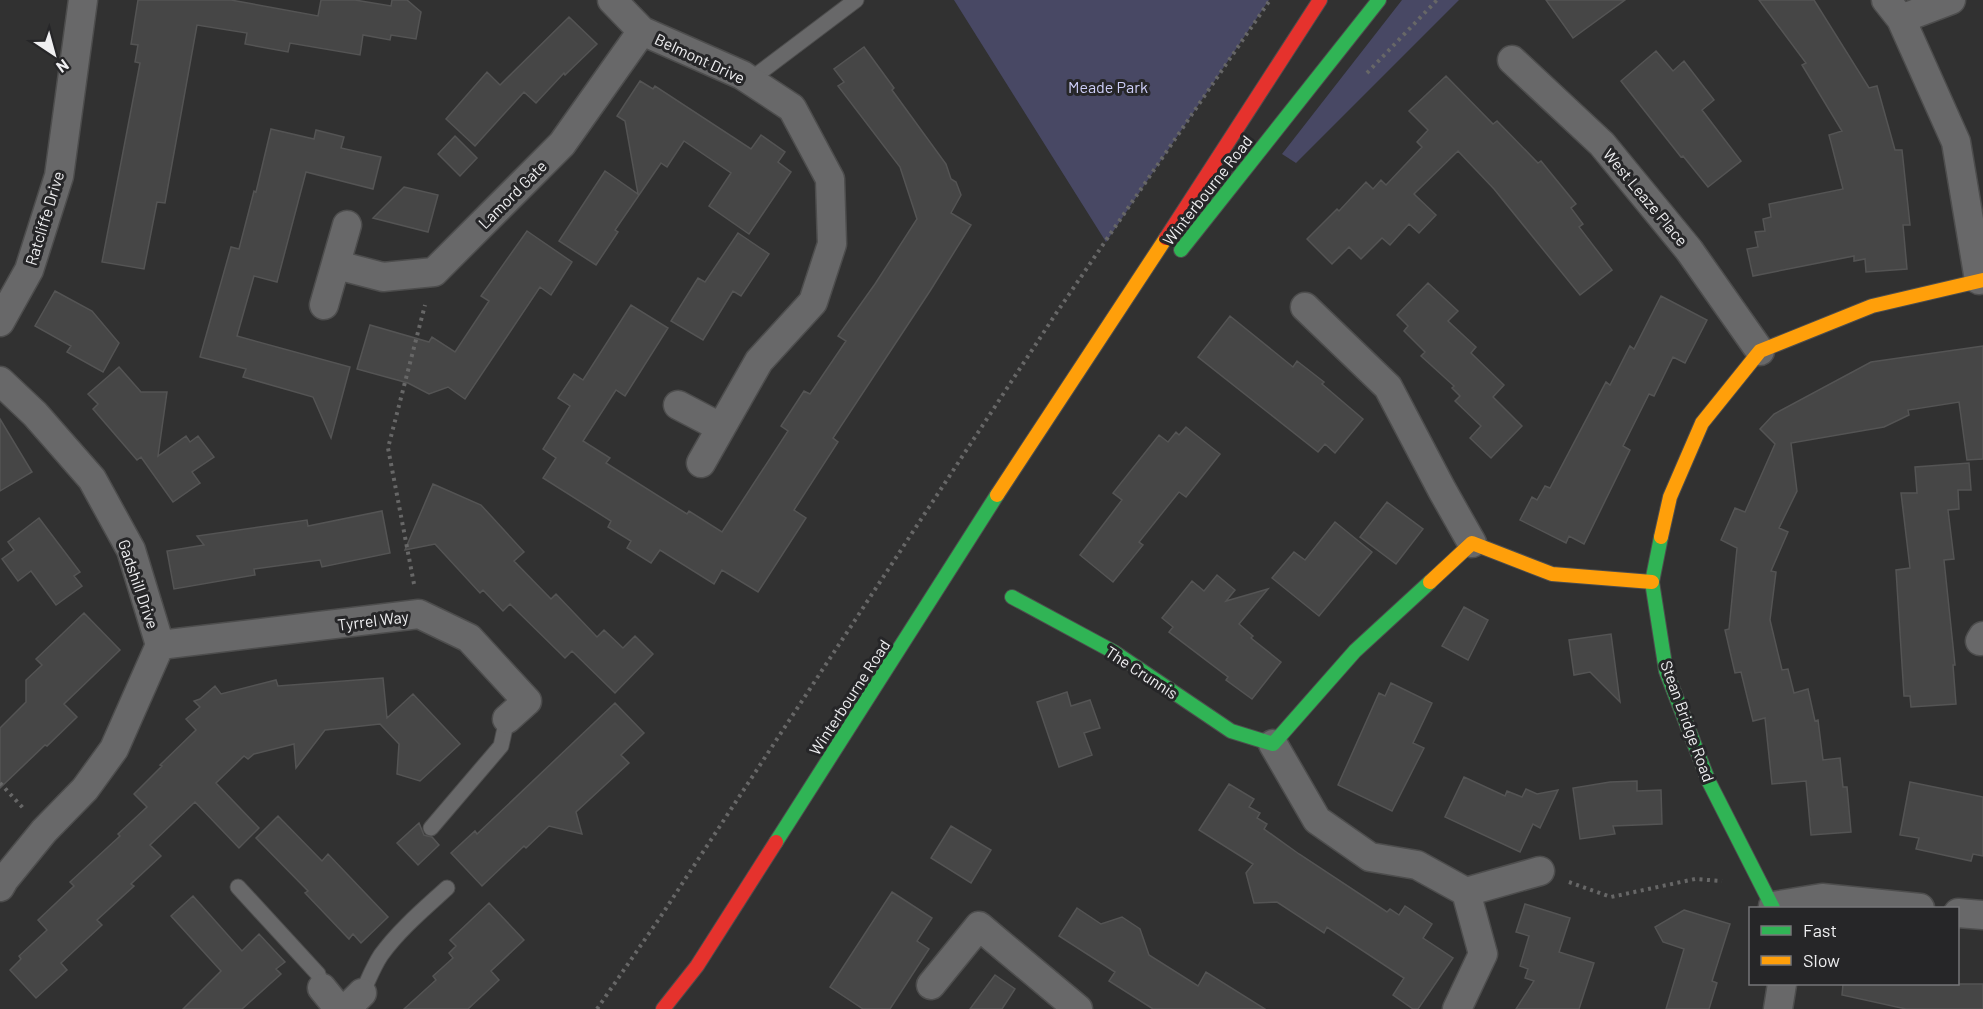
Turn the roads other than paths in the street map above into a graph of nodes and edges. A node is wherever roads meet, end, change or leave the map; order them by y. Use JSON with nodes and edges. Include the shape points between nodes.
{"nodes":[{"id":1,"x":83,"y":0,"type":"edge"},
{"id":2,"x":612,"y":0,"type":"edge"},
{"id":3,"x":856,"y":0,"type":"edge"},
{"id":4,"x":1320,"y":0,"type":"edge"},
{"id":5,"x":1379,"y":0,"type":"edge"},
{"id":6,"x":1951,"y":0,"type":"edge"},
{"id":7,"x":1894,"y":9,"type":"edge"},
{"id":8,"x":642,"y":31,"type":"junction"},
{"id":9,"x":1512,"y":60,"type":"dead end"},
{"id":10,"x":750,"y":80,"type":"junction"},
{"id":11,"x":347,"y":225,"type":"dead end"},
{"id":12,"x":1172,"y":261,"type":"dead end"},
{"id":13,"x":337,"y":265,"type":"junction"},
{"id":14,"x":1981,"y":280,"type":"edge"},
{"id":15,"x":1149,"y":289,"type":"dead end"},
{"id":16,"x":324,"y":305,"type":"dead end"},
{"id":17,"x":1305,"y":307,"type":"dead end"},
{"id":18,"x":0,"y":321,"type":"edge"},
{"id":19,"x":1760,"y":351,"type":"junction"},
{"id":20,"x":0,"y":381,"type":"edge"},
{"id":21,"x":1060,"y":401,"type":"junction"},
{"id":22,"x":678,"y":405,"type":"dead end"},
{"id":23,"x":720,"y":427,"type":"junction"},
{"id":24,"x":701,"y":463,"type":"dead end"},
{"id":25,"x":1472,"y":543,"type":"junction"},
{"id":26,"x":1652,"y":582,"type":"junction"},
{"id":27,"x":1012,"y":597,"type":"dead end"},
{"id":28,"x":160,"y":645,"type":"junction"},
{"id":29,"x":507,"y":719,"type":"joint"},
{"id":30,"x":1273,"y":744,"type":"junction"},
{"id":31,"x":431,"y":828,"type":"dead end"},
{"id":32,"x":1540,"y":871,"type":"road end"},
{"id":33,"x":0,"y":887,"type":"edge"},
{"id":34,"x":238,"y":887,"type":"dead end"},
{"id":35,"x":447,"y":888,"type":"dead end"},
{"id":36,"x":1466,"y":892,"type":"junction"},
{"id":37,"x":1769,"y":900,"type":"edge"},
{"id":38,"x":1902,"y":907,"type":"edge"},
{"id":39,"x":1959,"y":913,"type":"edge"},
{"id":40,"x":1983,"y":915,"type":"edge"},
{"id":41,"x":932,"y":985,"type":"dead end"},
{"id":42,"x":1782,"y":985,"type":"edge"},
{"id":43,"x":342,"y":1000,"type":"edge"},
{"id":44,"x":663,"y":1009,"type":"edge"},
{"id":45,"x":1078,"y":1009,"type":"edge"},
{"id":46,"x":1457,"y":1009,"type":"edge"},
{"id":47,"x":1778,"y":1009,"type":"edge"}],
"edges":[{"from":1,"to":18,"type":"street","name":"Ratcliffe Drive","via":[[59,176],[28,270]]},
{"from":2,"to":8,"type":"street","name":"Belmont Drive"},
{"from":3,"to":10,"type":"lane"},
{"from":4,"to":21,"type":"main road","name":"Winterbourne Road"},
{"from":5,"to":12,"type":"main road","name":"Winterbourne Road"},
{"from":6,"to":7,"type":"street"},
{"from":7,"to":14,"type":"street","via":[[1956,142]]},
{"from":8,"to":10,"type":"street","name":"Belmont Drive"},
{"from":8,"to":13,"type":"street","name":"Lamord Gate","via":[[562,144],[434,272],[383,277]]},
{"from":9,"to":19,"type":"street","name":"West Leaze Place","via":[[1602,144],[1689,250]]},
{"from":10,"to":23,"type":"street","name":"Belmont Drive","via":[[792,108],[830,179],[832,244],[813,302],[759,361]]},
{"from":11,"to":13,"type":"street"},
{"from":13,"to":16,"type":"street"},
{"from":14,"to":19,"type":"main road","name":"Stean Bridge Road","via":[[1872,306]]},
{"from":15,"to":21,"type":"main road","name":"Winterbourne Road"},
{"from":17,"to":25,"type":"street","via":[[1388,387]]},
{"from":19,"to":26,"type":"main road","name":"Stean Bridge Road","via":[[1702,423],[1670,497]]},
{"from":20,"to":28,"type":"street","name":"Gadshill Drive","via":[[92,479],[130,550]]},
{"from":21,"to":44,"type":"main road","name":"Winterbourne Road","via":[[697,966]]},
{"from":22,"to":23,"type":"street"},
{"from":23,"to":24,"type":"street","name":"Belmont Drive"},
{"from":25,"to":26,"type":"main road","via":[[1552,574]]},
{"from":25,"to":30,"type":"main road","via":[[1355,651]]},
{"from":26,"to":37,"type":"main road","name":"Stean Bridge Road","via":[[1666,671],[1709,782]]},
{"from":27,"to":30,"type":"main road","name":"The Crunnis","via":[[1114,652],[1231,731]]},
{"from":28,"to":29,"type":"street","name":"Tyrrel Way","via":[[420,614],[470,638],[527,701]]},
{"from":28,"to":33,"type":"street","name":"Gadshill Drive","via":[[114,749],[85,789],[44,831]]},
{"from":29,"to":31,"type":"lane","via":[[501,746]]},
{"from":30,"to":36,"type":"street","via":[[1317,820],[1370,857],[1417,865]]},
{"from":32,"to":36,"type":"street"},
{"from":34,"to":43,"type":"lane"},
{"from":35,"to":43,"type":"lane","via":[[407,925]]},
{"from":36,"to":46,"type":"street","via":[[1484,954]]},
{"from":37,"to":38,"type":"street","via":[[1822,898]]},
{"from":39,"to":40,"type":"street"},
{"from":41,"to":45,"type":"street","via":[[978,926]]},
{"from":42,"to":47,"type":"street"}]}
